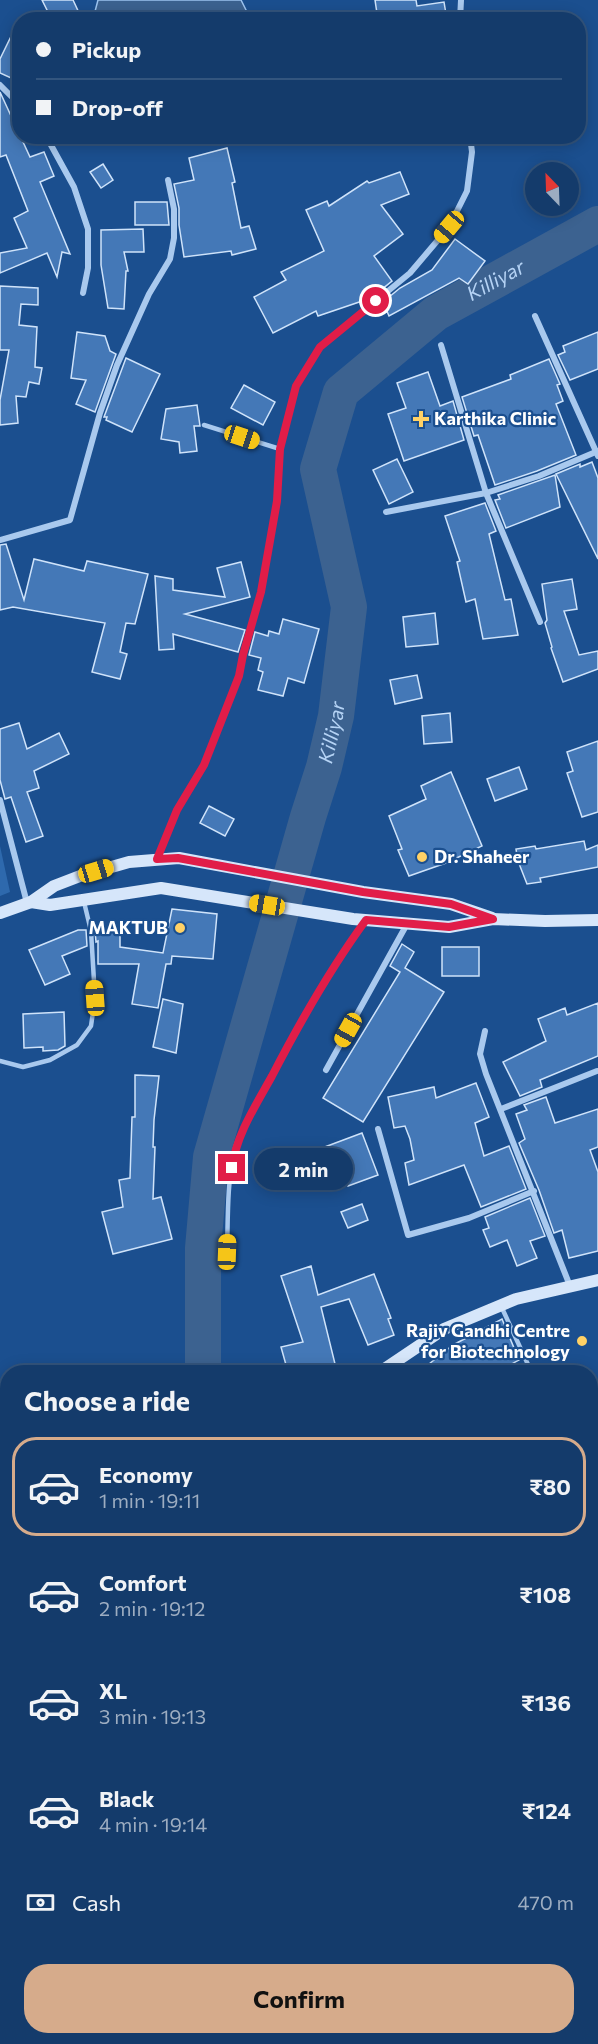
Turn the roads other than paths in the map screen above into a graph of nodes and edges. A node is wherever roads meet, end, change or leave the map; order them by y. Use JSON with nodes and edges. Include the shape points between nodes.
{"nodes":[{"id":1,"x":0,"y":86,"type":"edge"},
{"id":2,"x":12,"y":97,"type":"edge"},
{"id":3,"x":50,"y":144,"type":"edge"},
{"id":4,"x":471,"y":144,"type":"edge"},
{"id":5,"x":168,"y":180,"type":"dead end"},
{"id":6,"x":83,"y":293,"type":"dead end"},
{"id":7,"x":536,"y":316,"type":"dead end"},
{"id":8,"x":441,"y":345,"type":"dead end"},
{"id":9,"x":204,"y":425,"type":"dead end"},
{"id":10,"x":280,"y":449,"type":"junction"},
{"id":11,"x":597,"y":453,"type":"edge"},
{"id":12,"x":486,"y":493,"type":"junction"},
{"id":13,"x":386,"y":512,"type":"dead end"},
{"id":14,"x":0,"y":540,"type":"edge"},
{"id":15,"x":540,"y":622,"type":"dead end"},
{"id":16,"x":0,"y":800,"type":"edge"},
{"id":17,"x":157,"y":859,"type":"junction"},
{"id":18,"x":83,"y":900,"type":"junction"},
{"id":19,"x":29,"y":902,"type":"junction"},
{"id":20,"x":0,"y":913,"type":"edge"},
{"id":21,"x":493,"y":919,"type":"junction"},
{"id":22,"x":366,"y":920,"type":"junction"},
{"id":23,"x":598,"y":920,"type":"edge"},
{"id":24,"x":408,"y":923,"type":"junction"},
{"id":25,"x":485,"y":1031,"type":"dead end"},
{"id":26,"x":0,"y":1061,"type":"edge"},
{"id":27,"x":326,"y":1071,"type":"dead end"},
{"id":28,"x":597,"y":1071,"type":"edge"},
{"id":29,"x":501,"y":1109,"type":"junction"},
{"id":30,"x":378,"y":1129,"type":"dead end"},
{"id":31,"x":534,"y":1191,"type":"junction"},
{"id":32,"x":227,"y":1252,"type":"dead end"},
{"id":33,"x":598,"y":1280,"type":"edge"},
{"id":34,"x":571,"y":1286,"type":"junction"},
{"id":35,"x":500,"y":1305,"type":"junction"},
{"id":36,"x":390,"y":1365,"type":"edge"},
{"id":37,"x":527,"y":1365,"type":"edge"}],
"edges":[{"from":1,"to":2,"type":"street"},
{"from":3,"to":6,"type":"street","via":[[74,187],[88,229],[88,268]]},
{"from":4,"to":10,"type":"street","via":[[467,191],[449,227],[410,273],[320,347],[296,386]]},
{"from":5,"to":14,"type":"street","via":[[174,209],[170,259],[149,294],[117,365],[70,520]]},
{"from":7,"to":11,"type":"street"},
{"from":8,"to":12,"type":"street"},
{"from":9,"to":10,"type":"lane"},
{"from":10,"to":17,"type":"street","via":[[277,501],[261,592],[239,676],[204,765],[177,810]]},
{"from":11,"to":12,"type":"street"},
{"from":12,"to":13,"type":"street"},
{"from":12,"to":15,"type":"street"},
{"from":16,"to":19,"type":"street"},
{"from":17,"to":19,"type":"main road","via":[[129,862],[80,876]]},
{"from":17,"to":21,"type":"main road","via":[[178,858],[451,904]]},
{"from":18,"to":19,"type":"main road","via":[[50,905]]},
{"from":18,"to":22,"type":"main road","via":[[161,888]]},
{"from":18,"to":26,"type":"lane","via":[[92,942],[95,998],[91,1026],[77,1045],[50,1060],[23,1067]]},
{"from":19,"to":20,"type":"main road"},
{"from":21,"to":23,"type":"main road"},
{"from":21,"to":24,"type":"main road","via":[[449,927]]},
{"from":22,"to":24,"type":"main road"},
{"from":22,"to":32,"type":"lane","via":[[296,1031],[234,1150]]},
{"from":24,"to":27,"type":"street"},
{"from":25,"to":29,"type":"street","via":[[480,1054]]},
{"from":28,"to":29,"type":"street"},
{"from":29,"to":31,"type":"street"},
{"from":30,"to":31,"type":"street","via":[[408,1235],[469,1218]]},
{"from":31,"to":34,"type":"street"},
{"from":33,"to":34,"type":"main road"},
{"from":34,"to":35,"type":"main road"},
{"from":35,"to":36,"type":"main road","via":[[444,1329]]},
{"from":35,"to":37,"type":"lane"}]}
